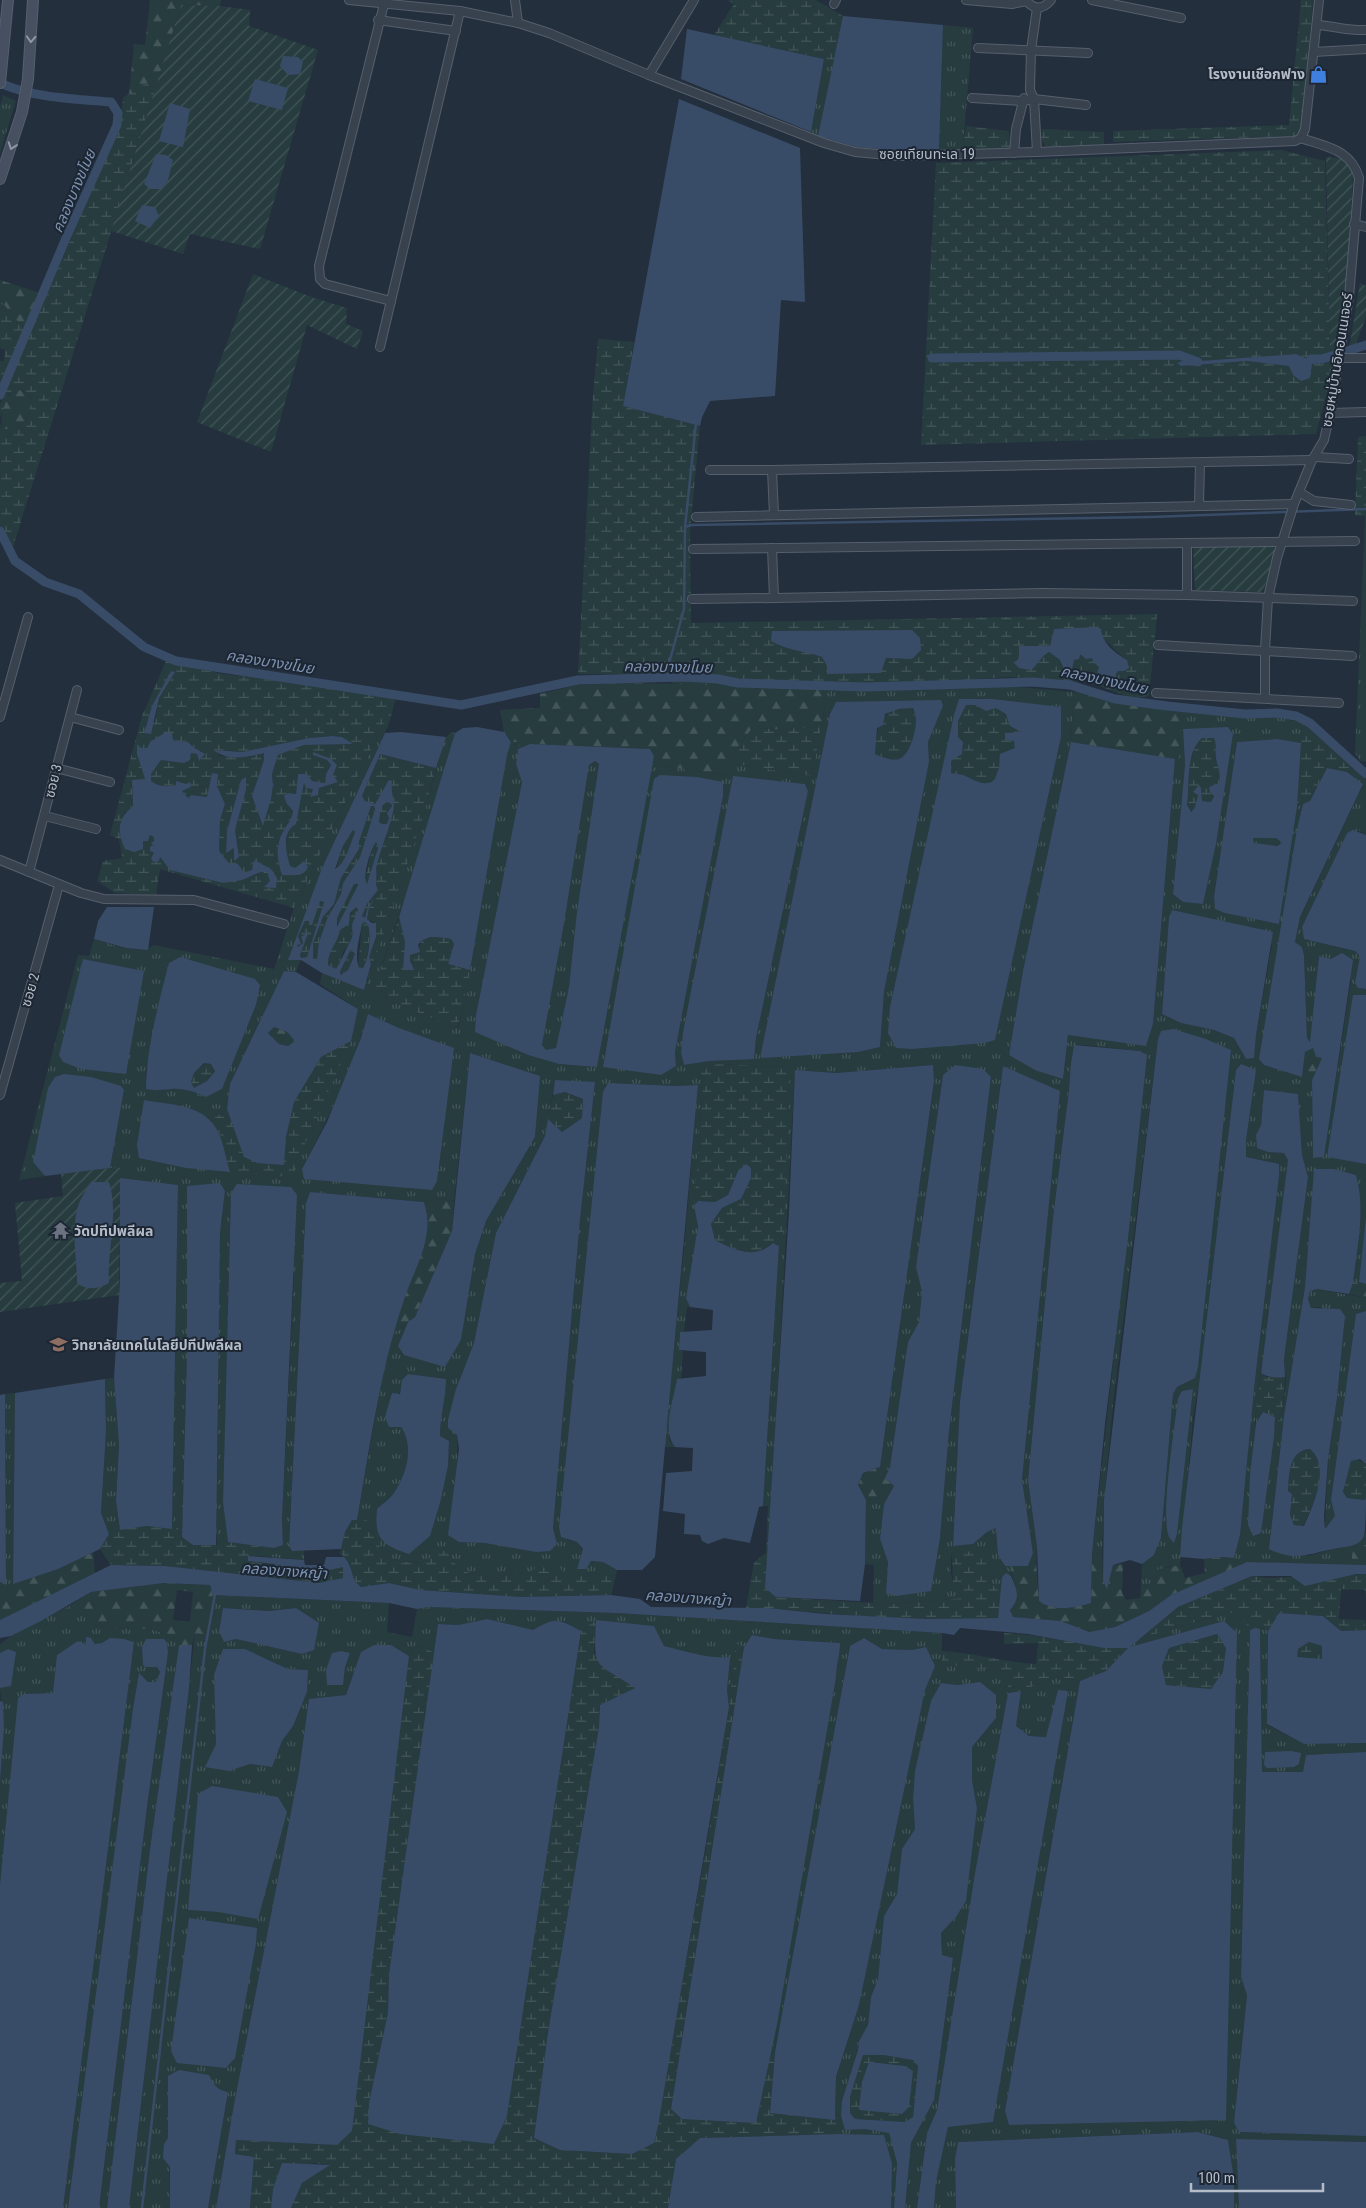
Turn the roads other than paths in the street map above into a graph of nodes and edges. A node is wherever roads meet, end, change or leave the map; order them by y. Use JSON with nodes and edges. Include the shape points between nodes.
{"nodes":[{"id":1,"x":8,"y":0,"type":"edge"},
{"id":2,"x":33,"y":0,"type":"edge"},
{"id":3,"x":349,"y":0,"type":"edge"},
{"id":4,"x":515,"y":0,"type":"edge"},
{"id":5,"x":694,"y":0,"type":"edge"},
{"id":6,"x":966,"y":0,"type":"edge"},
{"id":7,"x":1051,"y":0,"type":"edge"},
{"id":8,"x":1092,"y":0,"type":"edge"},
{"id":9,"x":1319,"y":0,"type":"edge"},
{"id":10,"x":1026,"y":1,"type":"edge"},
{"id":11,"x":384,"y":4,"type":"junction"},
{"id":12,"x":1037,"y":8,"type":"junction"},
{"id":13,"x":460,"y":11,"type":"junction"},
{"id":14,"x":1181,"y":18,"type":"dead end"},
{"id":15,"x":378,"y":20,"type":"junction"},
{"id":16,"x":518,"y":23,"type":"junction"},
{"id":17,"x":1316,"y":25,"type":"junction"},
{"id":18,"x":1366,"y":30,"type":"edge"},
{"id":19,"x":456,"y":31,"type":"junction"},
{"id":20,"x":978,"y":48,"type":"dead end"},
{"id":21,"x":1366,"y":49,"type":"edge"},
{"id":22,"x":1031,"y":50,"type":"junction"},
{"id":23,"x":1314,"y":52,"type":"junction"},
{"id":24,"x":1088,"y":53,"type":"dead end"},
{"id":25,"x":649,"y":75,"type":"junction"},
{"id":26,"x":0,"y":83,"type":"edge"},
{"id":27,"x":1030,"y":90,"type":"junction"},
{"id":28,"x":972,"y":98,"type":"dead end"},
{"id":29,"x":1034,"y":99,"type":"junction"},
{"id":30,"x":1022,"y":101,"type":"junction"},
{"id":31,"x":1086,"y":105,"type":"dead end"},
{"id":32,"x":1018,"y":124,"type":"junction"},
{"id":33,"x":1034,"y":124,"type":"junction"},
{"id":34,"x":1301,"y":138,"type":"junction"},
{"id":35,"x":1037,"y":152,"type":"junction"},
{"id":36,"x":1014,"y":153,"type":"junction"},
{"id":37,"x":1362,"y":178,"type":"edge"},
{"id":38,"x":0,"y":179,"type":"edge"},
{"id":39,"x":1354,"y":224,"type":"junction"},
{"id":40,"x":1366,"y":227,"type":"edge"},
{"id":41,"x":391,"y":301,"type":"junction"},
{"id":42,"x":380,"y":346,"type":"dead end"},
{"id":43,"x":1339,"y":358,"type":"junction"},
{"id":44,"x":1366,"y":358,"type":"edge"},
{"id":45,"x":1366,"y":412,"type":"edge"},
{"id":46,"x":1330,"y":413,"type":"junction"},
{"id":47,"x":1314,"y":459,"type":"junction"},
{"id":48,"x":1349,"y":459,"type":"dead end"},
{"id":49,"x":1200,"y":463,"type":"junction"},
{"id":50,"x":710,"y":470,"type":"dead end"},
{"id":51,"x":772,"y":470,"type":"junction"},
{"id":52,"x":1298,"y":492,"type":"junction"},
{"id":53,"x":1351,"y":505,"type":"dead end"},
{"id":54,"x":1199,"y":506,"type":"junction"},
{"id":55,"x":1292,"y":510,"type":"junction"},
{"id":56,"x":774,"y":515,"type":"junction"},
{"id":57,"x":696,"y":517,"type":"dead end"},
{"id":58,"x":1355,"y":541,"type":"dead end"},
{"id":59,"x":1283,"y":542,"type":"junction"},
{"id":60,"x":1187,"y":543,"type":"junction"},
{"id":61,"x":772,"y":548,"type":"junction"},
{"id":62,"x":693,"y":549,"type":"dead end"},
{"id":63,"x":1187,"y":595,"type":"junction"},
{"id":64,"x":774,"y":598,"type":"junction"},
{"id":65,"x":1268,"y":598,"type":"junction"},
{"id":66,"x":692,"y":599,"type":"dead end"},
{"id":67,"x":1353,"y":601,"type":"dead end"},
{"id":68,"x":28,"y":617,"type":"dead end"},
{"id":69,"x":1158,"y":645,"type":"dead end"},
{"id":70,"x":1265,"y":650,"type":"junction"},
{"id":71,"x":1352,"y":656,"type":"dead end"},
{"id":72,"x":77,"y":690,"type":"dead end"},
{"id":73,"x":1156,"y":693,"type":"dead end"},
{"id":74,"x":1265,"y":698,"type":"junction"},
{"id":75,"x":1340,"y":704,"type":"dead end"},
{"id":76,"x":0,"y":717,"type":"edge"},
{"id":77,"x":70,"y":717,"type":"junction"},
{"id":78,"x":120,"y":730,"type":"dead end"},
{"id":79,"x":56,"y":768,"type":"junction"},
{"id":80,"x":110,"y":782,"type":"dead end"},
{"id":81,"x":45,"y":816,"type":"junction"},
{"id":82,"x":96,"y":829,"type":"dead end"},
{"id":83,"x":0,"y":860,"type":"edge"},
{"id":84,"x":30,"y":872,"type":"junction"},
{"id":85,"x":59,"y":885,"type":"junction"},
{"id":86,"x":284,"y":924,"type":"dead end"},
{"id":87,"x":0,"y":1095,"type":"edge"}],
"edges":[{"from":1,"to":26,"type":"main road"},
{"from":2,"to":38,"type":"main road","one_way":true,"via":[[28,79],[22,112]]},
{"from":3,"to":11,"type":"street","name":"ซอยเทียนทะเล 19"},
{"from":4,"to":16,"type":"street"},
{"from":5,"to":25,"type":"street"},
{"from":6,"to":10,"type":"street","via":[[1012,4]]},
{"from":7,"to":12,"type":"street","via":[[1046,6]]},
{"from":8,"to":14,"type":"street"},
{"from":9,"to":17,"type":"street"},
{"from":10,"to":12,"type":"street"},
{"from":11,"to":13,"type":"street","name":"ซอยเทียนทะเล 19"},
{"from":11,"to":15,"type":"street"},
{"from":12,"to":22,"type":"street"},
{"from":13,"to":16,"type":"street","name":"ซอยเทียนทะเล 19"},
{"from":13,"to":19,"type":"street"},
{"from":15,"to":19,"type":"street"},
{"from":15,"to":41,"type":"street","via":[[318,266],[320,280],[325,284]]},
{"from":16,"to":25,"type":"street","name":"ซอยเทียนทะเล 19"},
{"from":17,"to":18,"type":"street"},
{"from":17,"to":23,"type":"street"},
{"from":19,"to":41,"type":"street"},
{"from":20,"to":22,"type":"street"},
{"from":21,"to":23,"type":"street"},
{"from":22,"to":24,"type":"street"},
{"from":22,"to":27,"type":"street"},
{"from":23,"to":34,"type":"street","via":[[1306,123]]},
{"from":25,"to":36,"type":"street","name":"ซอยเทียนทะเล 19","via":[[855,152],[898,156]]},
{"from":27,"to":29,"type":"street"},
{"from":27,"to":30,"type":"street"},
{"from":28,"to":30,"type":"street"},
{"from":29,"to":30,"type":"street"},
{"from":29,"to":31,"type":"street"},
{"from":29,"to":33,"type":"street"},
{"from":30,"to":32,"type":"street"},
{"from":32,"to":33,"type":"street"},
{"from":32,"to":36,"type":"street"},
{"from":33,"to":35,"type":"street"},
{"from":34,"to":35,"type":"street","name":"ซอยเทียนทะเล 19","via":[[1280,143]]},
{"from":34,"to":37,"type":"street","name":"ซอยหมู่บ้านอิคอนเนเจอร์","via":[[1337,150],[1351,159]]},
{"from":35,"to":36,"type":"street","name":"ซอยเทียนทะเล 19"},
{"from":37,"to":39,"type":"street","name":"ซอยหมู่บ้านอิคอนเนเจอร์"},
{"from":39,"to":40,"type":"street"},
{"from":39,"to":43,"type":"street","name":"ซอยหมู่บ้านอิคอนเนเจอร์","via":[[1349,297]]},
{"from":41,"to":42,"type":"street"},
{"from":43,"to":44,"type":"street"},
{"from":43,"to":46,"type":"street","name":"ซอยหมู่บ้านอิคอนเนเจอร์"},
{"from":45,"to":46,"type":"street"},
{"from":46,"to":47,"type":"street","name":"ซอยหมู่บ้านอิคอนเนเจอร์","via":[[1324,440]]},
{"from":47,"to":48,"type":"street"},
{"from":47,"to":49,"type":"street"},
{"from":47,"to":52,"type":"street","name":"ซอยหมู่บ้านอิคอนเนเจอร์"},
{"from":49,"to":51,"type":"street"},
{"from":49,"to":54,"type":"street"},
{"from":50,"to":51,"type":"street"},
{"from":51,"to":56,"type":"street"},
{"from":52,"to":53,"type":"street","via":[[1314,501]]},
{"from":52,"to":55,"type":"street","name":"ซอยหมู่บ้านอิคอนเนเจอร์"},
{"from":54,"to":55,"type":"street"},
{"from":54,"to":56,"type":"street"},
{"from":55,"to":59,"type":"street","name":"ซอยหมู่บ้านอิคอนเนเจอร์"},
{"from":56,"to":57,"type":"street"},
{"from":58,"to":59,"type":"street"},
{"from":59,"to":60,"type":"street"},
{"from":59,"to":65,"type":"street","name":"ซอยหมู่บ้านอิคอนเนเจอร์"},
{"from":60,"to":61,"type":"street"},
{"from":60,"to":63,"type":"street"},
{"from":61,"to":62,"type":"street"},
{"from":61,"to":64,"type":"street"},
{"from":63,"to":64,"type":"street","via":[[1043,593]]},
{"from":63,"to":65,"type":"street"},
{"from":64,"to":66,"type":"street"},
{"from":65,"to":67,"type":"street"},
{"from":65,"to":70,"type":"street","name":"ซอยหมู่บ้านอิคอนเนเจอร์"},
{"from":68,"to":76,"type":"street"},
{"from":69,"to":70,"type":"street"},
{"from":70,"to":71,"type":"street"},
{"from":70,"to":74,"type":"street","name":"ซอยหมู่บ้านอิคอนเนเจอร์"},
{"from":72,"to":77,"type":"street","name":"ซอย 3"},
{"from":73,"to":74,"type":"street"},
{"from":74,"to":75,"type":"street"},
{"from":77,"to":78,"type":"street"},
{"from":77,"to":79,"type":"street","name":"ซอย 3"},
{"from":79,"to":80,"type":"street"},
{"from":79,"to":81,"type":"street","name":"ซอย 3"},
{"from":81,"to":82,"type":"street"},
{"from":81,"to":84,"type":"street","name":"ซอย 3"},
{"from":83,"to":84,"type":"street"},
{"from":84,"to":85,"type":"street"},
{"from":85,"to":86,"type":"street","via":[[104,899],[194,900]]},
{"from":85,"to":87,"type":"street","name":"ซอย 2"}]}
